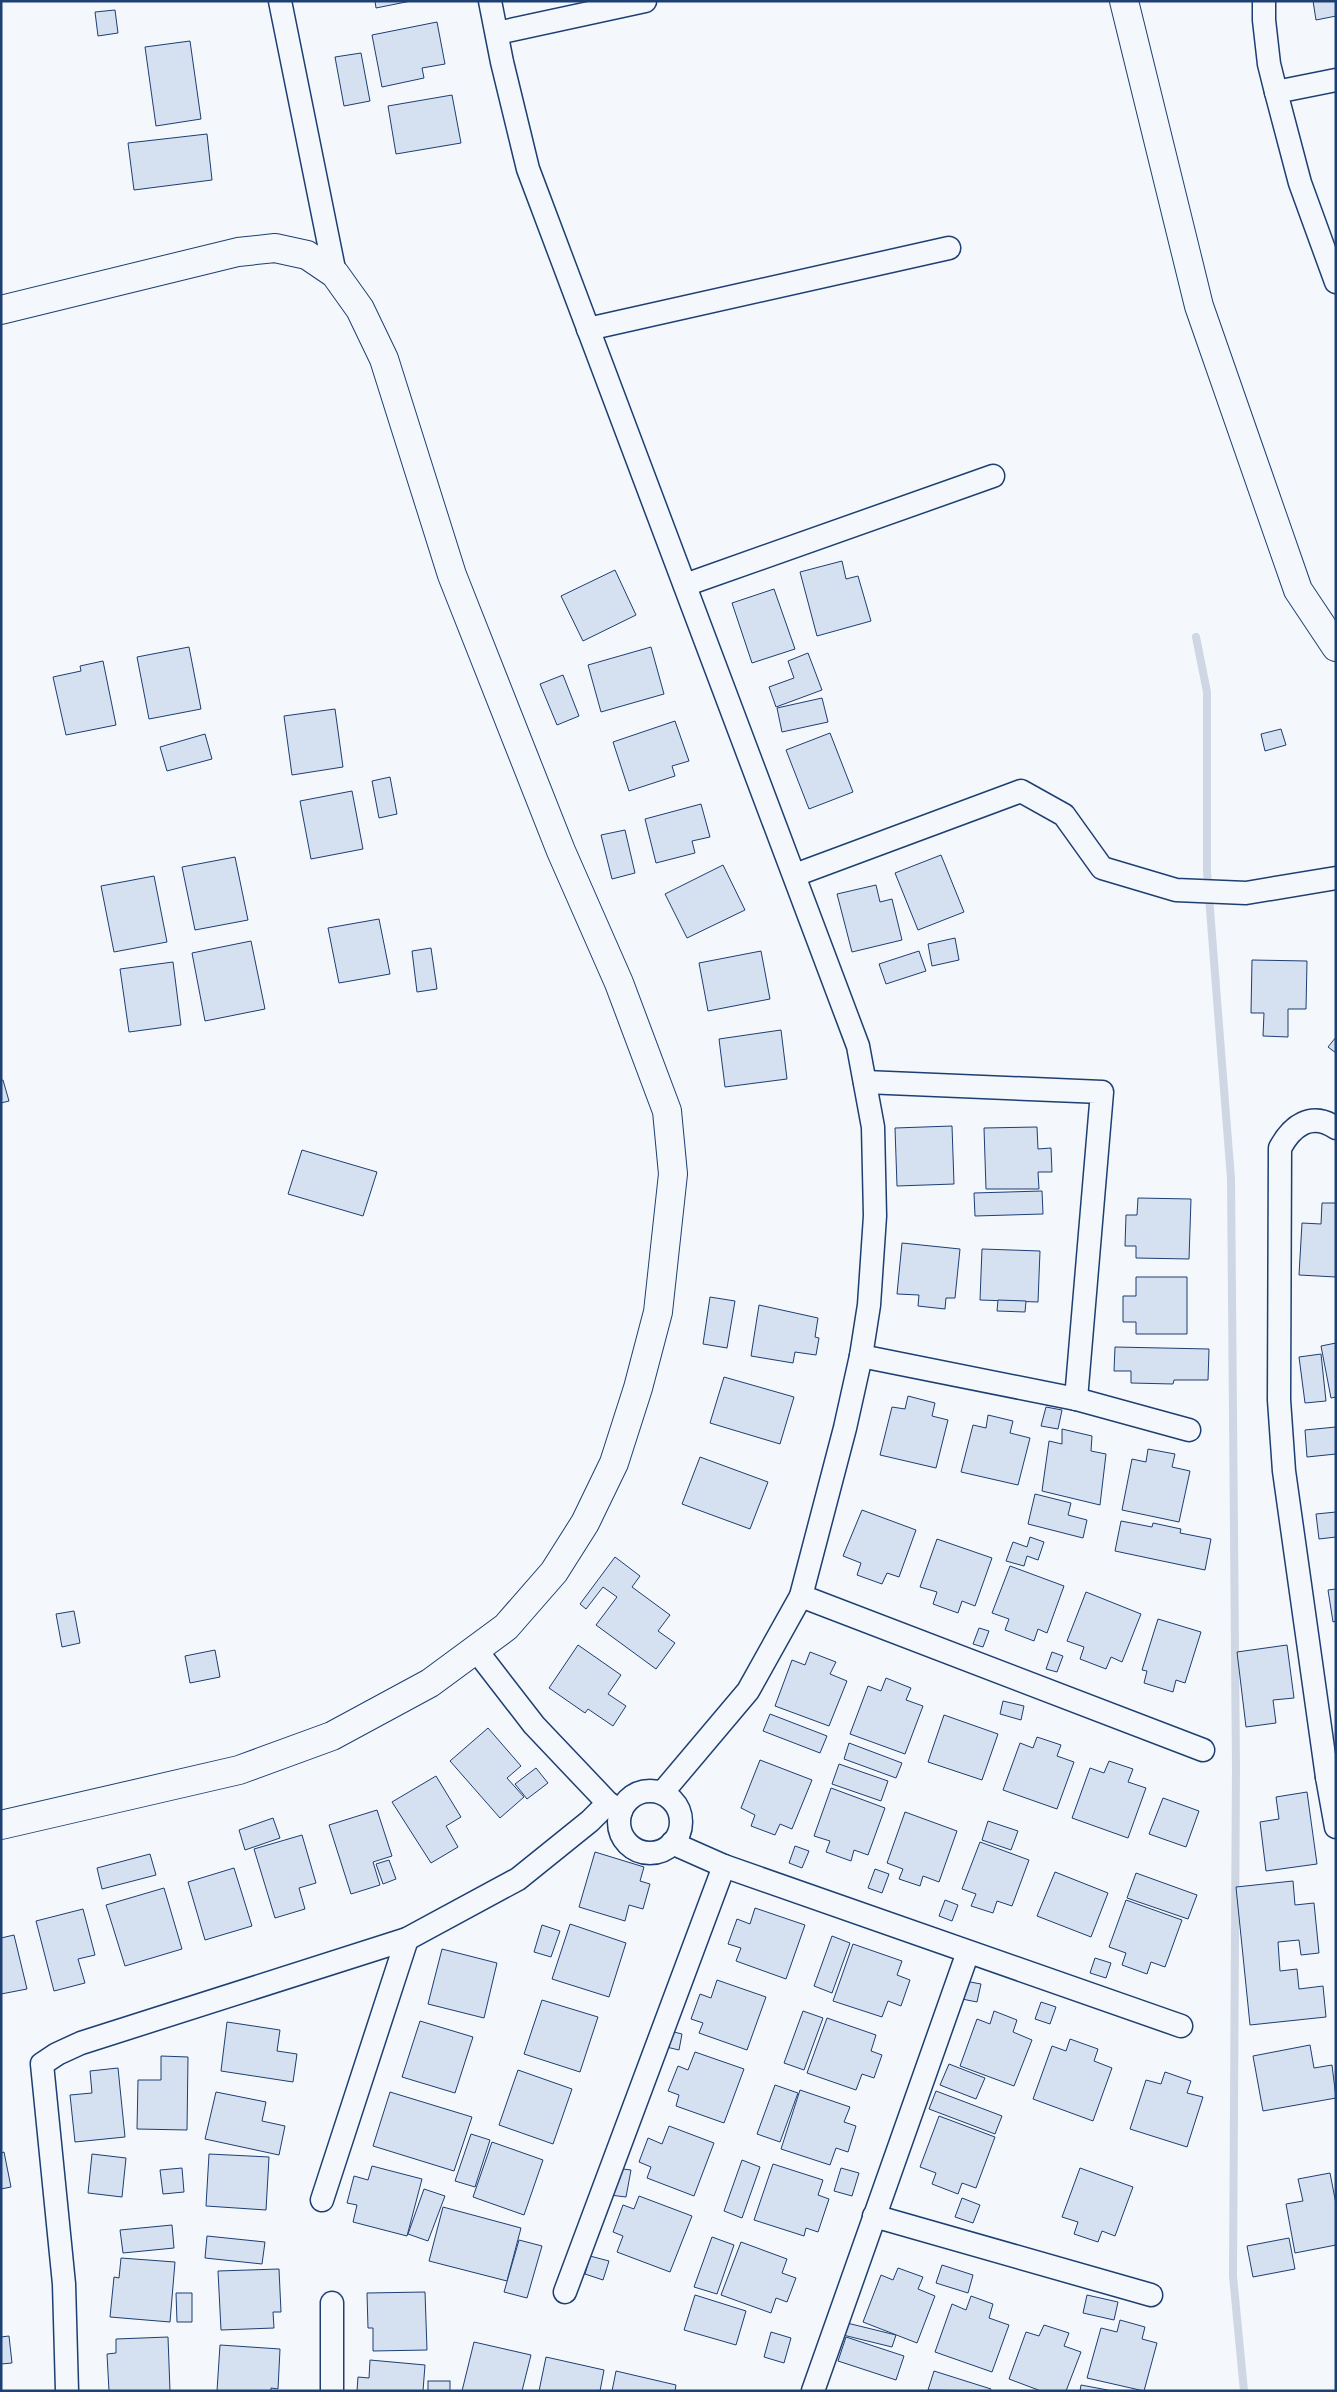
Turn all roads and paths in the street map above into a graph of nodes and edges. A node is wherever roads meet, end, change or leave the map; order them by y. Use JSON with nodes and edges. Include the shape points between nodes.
{"nodes":[{"id":1,"x":280,"y":1,"type":"edge"},
{"id":2,"x":490,"y":1,"type":"edge"},
{"id":3,"x":645,"y":1,"type":"edge"},
{"id":4,"x":1124,"y":1,"type":"edge"},
{"id":5,"x":1264,"y":1,"type":"edge"},
{"id":6,"x":497,"y":33,"type":"junction"},
{"id":7,"x":1336,"y":80,"type":"edge"},
{"id":8,"x":1276,"y":92,"type":"junction"},
{"id":9,"x":1326,"y":230,"type":"edge"},
{"id":10,"x":949,"y":248,"type":"dead end"},
{"id":11,"x":335,"y":274,"type":"junction"},
{"id":12,"x":1336,"y":282,"type":"edge"},
{"id":13,"x":1,"y":310,"type":"edge"},
{"id":14,"x":588,"y":329,"type":"junction"},
{"id":15,"x":993,"y":476,"type":"dead end"},
{"id":16,"x":685,"y":585,"type":"junction"},
{"id":17,"x":1336,"y":647,"type":"edge"},
{"id":18,"x":794,"y":875,"type":"junction"},
{"id":19,"x":1336,"y":878,"type":"edge"},
{"id":20,"x":865,"y":1082,"type":"junction"},
{"id":21,"x":1336,"y":1128,"type":"edge"},
{"id":22,"x":861,"y":1356,"type":"junction"},
{"id":23,"x":1076,"y":1399,"type":"junction"},
{"id":24,"x":1189,"y":1430,"type":"dead end"},
{"id":25,"x":801,"y":1596,"type":"junction"},
{"id":26,"x":476,"y":1650,"type":"junction"},
{"id":27,"x":1203,"y":1750,"type":"dead end"},
{"id":28,"x":1332,"y":1777,"type":"edge"},
{"id":29,"x":662,"y":1793,"type":"junction"},
{"id":30,"x":614,"y":1807,"type":"junction"},
{"id":31,"x":1,"y":1825,"type":"edge"},
{"id":32,"x":1336,"y":1828,"type":"edge"},
{"id":33,"x":672,"y":1843,"type":"junction"},
{"id":34,"x":724,"y":1866,"type":"junction"},
{"id":35,"x":407,"y":1939,"type":"junction"},
{"id":36,"x":968,"y":1952,"type":"junction"},
{"id":37,"x":1181,"y":2026,"type":"dead end"},
{"id":38,"x":322,"y":2200,"type":"dead end"},
{"id":39,"x":874,"y":2216,"type":"junction"},
{"id":40,"x":565,"y":2292,"type":"dead end"},
{"id":41,"x":1151,"y":2295,"type":"dead end"},
{"id":42,"x":332,"y":2303,"type":"dead end"},
{"id":43,"x":67,"y":2391,"type":"edge"},
{"id":44,"x":332,"y":2391,"type":"edge"},
{"id":45,"x":813,"y":2391,"type":"edge"}],
"edges":[{"from":1,"to":11,"type":"street"},
{"from":2,"to":6,"type":"street"},
{"from":3,"to":6,"type":"street"},
{"from":4,"to":17,"type":"street","via":[[1199,306],[1298,590]]},
{"from":5,"to":8,"type":"street"},
{"from":6,"to":14,"type":"street","via":[[528,169]]},
{"from":7,"to":8,"type":"street"},
{"from":8,"to":9,"type":"street","via":[[1300,183]]},
{"from":9,"to":12,"type":"street"},
{"from":10,"to":14,"type":"street"},
{"from":11,"to":13,"type":"street","via":[[307,254],[275,248],[238,252]]},
{"from":11,"to":26,"type":"street","via":[[360,309],[384,359],[452,575],[561,851],[619,983],[667,1111],[673,1174],[658,1312],[614,1463],[585,1523],[554,1572],[506,1627]]},
{"from":14,"to":16,"type":"street"},
{"from":15,"to":16,"type":"street"},
{"from":16,"to":18,"type":"street"},
{"from":18,"to":19,"type":"street","via":[[1021,791],[1064,815],[1102,868],[1176,890],[1246,893]]},
{"from":18,"to":20,"type":"street","via":[[858,1046]]},
{"from":20,"to":22,"type":"street","via":[[873,1127],[875,1216],[869,1305]]},
{"from":20,"to":23,"type":"street","via":[[1102,1092]]},
{"from":21,"to":28,"type":"street","via":[[1325,1121],[1304,1123],[1288,1132],[1280,1148],[1280,1400],[1284,1471]]},
{"from":22,"to":23,"type":"street"},
{"from":22,"to":25,"type":"street"},
{"from":23,"to":24,"type":"street"},
{"from":25,"to":27,"type":"street"},
{"from":25,"to":29,"type":"street","via":[[748,1691]]},
{"from":26,"to":30,"type":"street","via":[[534,1725]]},
{"from":26,"to":31,"type":"street","via":[[430,1682],[332,1736],[239,1770]]},
{"from":28,"to":32,"type":"street"},
{"from":29,"to":30,"type":"street","via":[[641,1792],[623,1805]]},
{"from":29,"to":33,"type":"street","via":[[671,1798],[681,1817],[681,1828]]},
{"from":30,"to":33,"type":"street","via":[[629,1845],[638,1851],[659,1852]]},
{"from":30,"to":35,"type":"street","via":[[590,1821],[518,1879]]},
{"from":33,"to":34,"type":"street"},
{"from":34,"to":36,"type":"street"},
{"from":34,"to":40,"type":"street"},
{"from":35,"to":38,"type":"street"},
{"from":35,"to":43,"type":"street","via":[[81,2043],[42,2064],[64,2284]]},
{"from":36,"to":37,"type":"street"},
{"from":36,"to":39,"type":"street"},
{"from":39,"to":41,"type":"street"},
{"from":39,"to":45,"type":"street"},
{"from":42,"to":44,"type":"street"}]}
